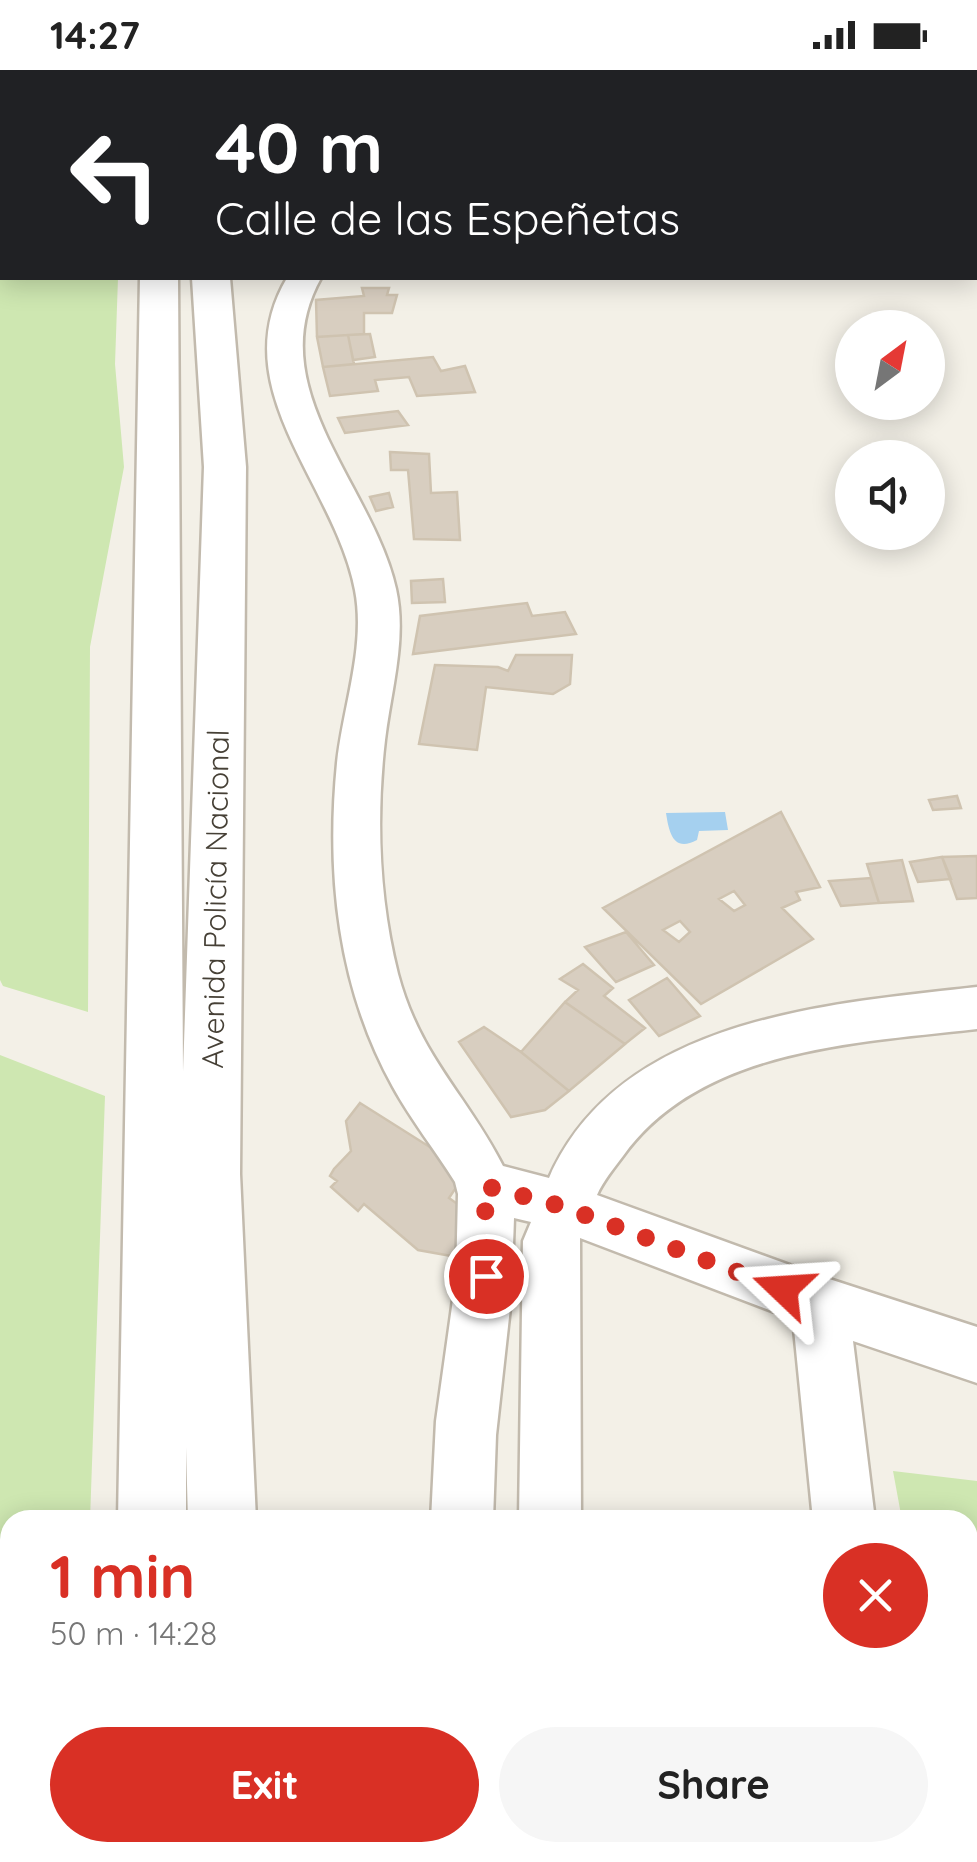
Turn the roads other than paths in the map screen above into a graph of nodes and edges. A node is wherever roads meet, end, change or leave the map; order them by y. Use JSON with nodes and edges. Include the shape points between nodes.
{"nodes":[{"id":1,"x":159,"y":280,"type":"edge"},
{"id":2,"x":212,"y":280,"type":"edge"},
{"id":3,"x":303,"y":280,"type":"edge"},
{"id":4,"x":977,"y":1008,"type":"edge"},
{"id":5,"x":485,"y":1186,"type":"junction"},
{"id":6,"x":561,"y":1206,"type":"junction"},
{"id":7,"x":820,"y":1303,"type":"junction"},
{"id":8,"x":977,"y":1355,"type":"edge"},
{"id":9,"x":152,"y":1510,"type":"edge"},
{"id":10,"x":222,"y":1510,"type":"edge"},
{"id":11,"x":463,"y":1510,"type":"edge"},
{"id":12,"x":550,"y":1510,"type":"edge"},
{"id":13,"x":843,"y":1510,"type":"edge"}],
"edges":[{"from":1,"to":9,"type":"street","name":"Avenida Policía Nacional"},
{"from":2,"to":10,"type":"street","name":"Avenida Policía Nacional","via":[[225,467],[210,1174]]},
{"from":3,"to":5,"type":"street","via":[[283,330],[288,384],[360,542],[380,615],[358,800],[366,948],[380,1004],[411,1071]]},
{"from":4,"to":6,"type":"street","via":[[834,1025],[715,1056],[660,1084],[609,1128]]},
{"from":5,"to":6,"type":"street"},
{"from":5,"to":11,"type":"street","via":[[486,1276]]},
{"from":6,"to":7,"type":"street"},
{"from":6,"to":12,"type":"street","via":[[551,1241]]},
{"from":7,"to":8,"type":"street"},
{"from":7,"to":13,"type":"street"}]}
